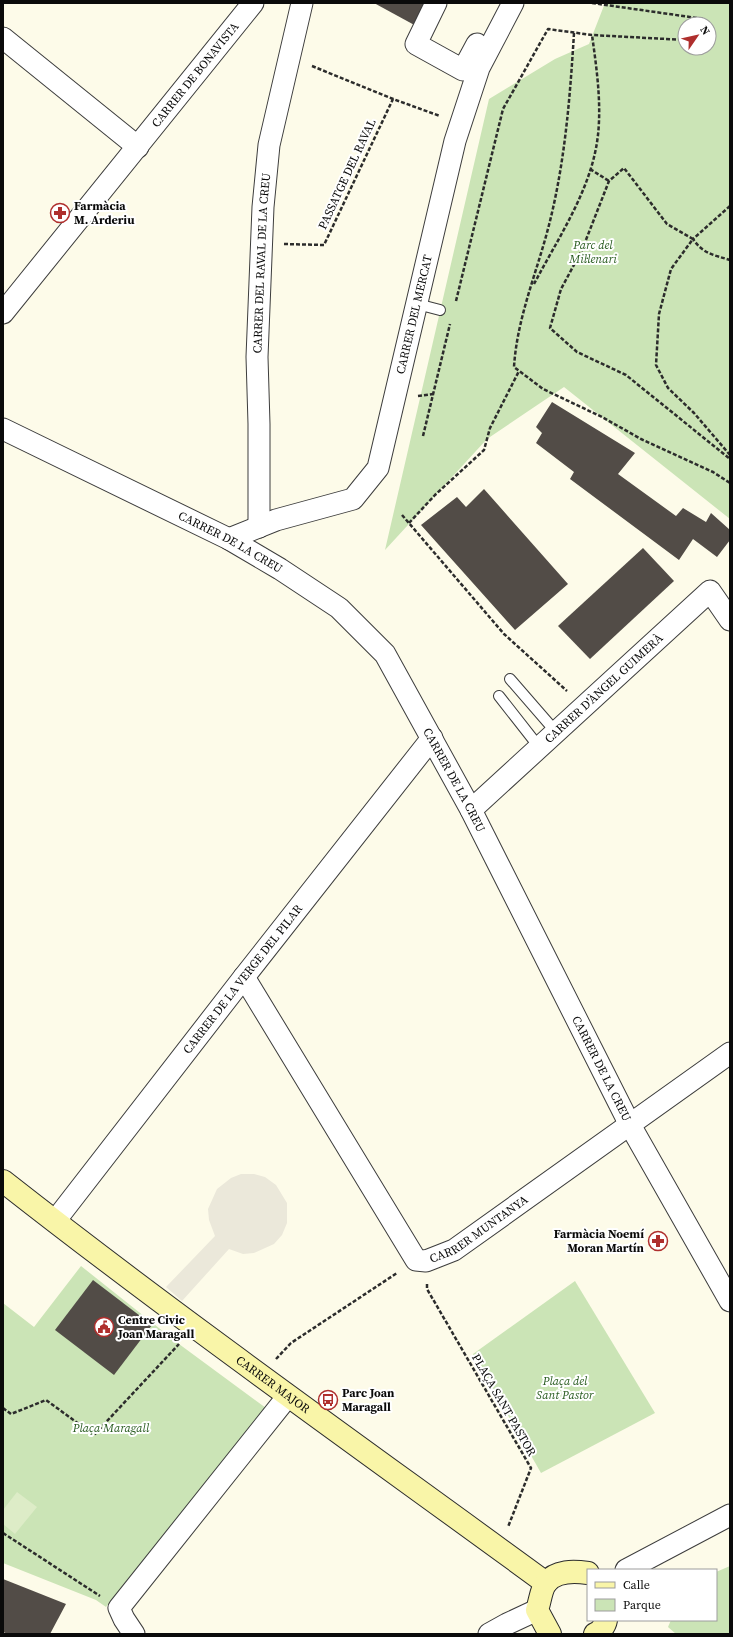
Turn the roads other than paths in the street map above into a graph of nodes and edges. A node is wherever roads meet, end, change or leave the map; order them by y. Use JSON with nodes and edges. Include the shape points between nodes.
{"nodes":[{"id":1,"x":253,"y":3,"type":"edge"},
{"id":2,"x":302,"y":3,"type":"edge"},
{"id":3,"x":436,"y":3,"type":"edge"},
{"id":4,"x":498,"y":3,"type":"edge"},
{"id":5,"x":513,"y":3,"type":"edge"},
{"id":6,"x":3,"y":38,"type":"edge"},
{"id":7,"x":138,"y":147,"type":"junction"},
{"id":8,"x":417,"y":304,"type":"junction"},
{"id":9,"x":440,"y":310,"type":"dead end"},
{"id":10,"x":3,"y":313,"type":"edge"},
{"id":11,"x":3,"y":429,"type":"edge"},
{"id":12,"x":259,"y":527,"type":"junction"},
{"id":13,"x":230,"y":539,"type":"junction"},
{"id":14,"x":730,"y":620,"type":"edge"},
{"id":15,"x":510,"y":679,"type":"dead end"},
{"id":16,"x":499,"y":696,"type":"dead end"},
{"id":17,"x":556,"y":732,"type":"junction"},
{"id":18,"x":432,"y":738,"type":"junction"},
{"id":19,"x":539,"y":747,"type":"junction"},
{"id":20,"x":471,"y":810,"type":"junction"},
{"id":21,"x":244,"y":977,"type":"junction"},
{"id":22,"x":730,"y":1053,"type":"edge"},
{"id":23,"x":630,"y":1125,"type":"junction"},
{"id":24,"x":3,"y":1181,"type":"edge"},
{"id":25,"x":55,"y":1221,"type":"junction"},
{"id":26,"x":730,"y":1301,"type":"edge"},
{"id":27,"x":288,"y":1396,"type":"junction"},
{"id":28,"x":730,"y":1515,"type":"edge"},
{"id":29,"x":628,"y":1569,"type":"edge"},
{"id":30,"x":587,"y":1573,"type":"edge"},
{"id":31,"x":546,"y":1583,"type":"junction"},
{"id":32,"x":537,"y":1610,"type":"junction"},
{"id":33,"x":134,"y":1634,"type":"edge"},
{"id":34,"x":489,"y":1634,"type":"edge"},
{"id":35,"x":550,"y":1634,"type":"edge"}],
"edges":[{"from":1,"to":7,"type":"street","name":"CARRER DE BONAVISTA"},
{"from":2,"to":12,"type":"street","name":"CARRER DEL RAVAL DE LA CREU","via":[[269,145],[263,207],[257,357]]},
{"from":3,"to":4,"type":"street","via":[[416,44],[463,70]]},
{"from":5,"to":8,"type":"street","name":"CARRER DEL MERCAT","via":[[479,68],[461,124]]},
{"from":6,"to":7,"type":"street"},
{"from":7,"to":10,"type":"street","name":"CARRER DE BONAVISTA"},
{"from":8,"to":9,"type":"lane"},
{"from":8,"to":12,"type":"street","name":"CARRER DEL MERCAT","via":[[378,468],[353,499]]},
{"from":11,"to":13,"type":"street","name":"CARRER DE LA CREU"},
{"from":12,"to":13,"type":"street","name":"CARRER DEL MERCAT"},
{"from":13,"to":18,"type":"street","name":"CARRER DE LA CREU","via":[[339,608],[385,654]]},
{"from":14,"to":17,"type":"street","name":"CARRER D'ÀNGEL GUIMERÀ","via":[[710,591]]},
{"from":15,"to":17,"type":"lane"},
{"from":16,"to":19,"type":"lane"},
{"from":17,"to":19,"type":"street","name":"CARRER D'ÀNGEL GUIMERÀ"},
{"from":18,"to":20,"type":"street","name":"CARRER DE LA CREU"},
{"from":18,"to":21,"type":"street","name":"CARRER DE LA VERGE DEL PILAR"},
{"from":19,"to":20,"type":"street","name":"CARRER D'ÀNGEL GUIMERÀ"},
{"from":20,"to":23,"type":"street","name":"CARRER DE LA CREU"},
{"from":21,"to":23,"type":"street","name":"CARRER MUNTANYA","via":[[416,1260],[426,1262],[454,1250]]},
{"from":21,"to":25,"type":"street","name":"CARRER DE LA VERGE DEL PILAR"},
{"from":22,"to":23,"type":"street","name":"CARRER MUNTANYA"},
{"from":23,"to":26,"type":"street","name":"CARRER DE LA CREU"},
{"from":24,"to":25,"type":"street","name":"CARRER MAJOR"},
{"from":25,"to":27,"type":"street","name":"CARRER MAJOR"},
{"from":27,"to":31,"type":"street","name":"CARRER MAJOR"},
{"from":27,"to":33,"type":"street","via":[[119,1608]]},
{"from":28,"to":29,"type":"street"},
{"from":30,"to":31,"type":"street","via":[[575,1571],[557,1574]]},
{"from":31,"to":32,"type":"street"},
{"from":32,"to":34,"type":"street"},
{"from":32,"to":35,"type":"street"}]}
